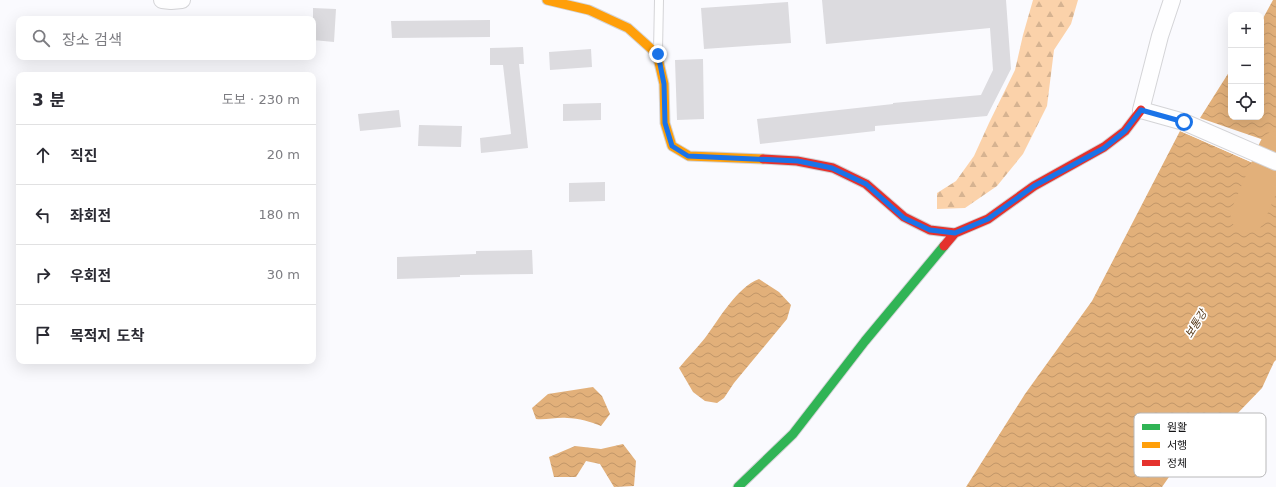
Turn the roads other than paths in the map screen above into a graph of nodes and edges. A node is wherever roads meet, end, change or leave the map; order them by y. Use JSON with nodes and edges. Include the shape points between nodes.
{"nodes":[{"id":1,"x":162,"y":0,"type":"edge"},
{"id":2,"x":182,"y":0,"type":"edge"},
{"id":3,"x":547,"y":0,"type":"edge"},
{"id":4,"x":659,"y":0,"type":"edge"},
{"id":5,"x":1172,"y":0,"type":"edge"},
{"id":6,"x":658,"y":54,"type":"junction"},
{"id":7,"x":1141,"y":110,"type":"junction"},
{"id":8,"x":1276,"y":162,"type":"edge"},
{"id":9,"x":955,"y":233,"type":"junction"},
{"id":10,"x":738,"y":487,"type":"edge"}],
"edges":[{"from":1,"to":2,"type":"street"},
{"from":3,"to":6,"type":"street","via":[[589,10],[628,28]]},
{"from":4,"to":6,"type":"lane"},
{"from":5,"to":7,"type":"street"},
{"from":6,"to":9,"type":"street","via":[[664,84],[665,123],[672,146],[688,156],[798,161],[832,168],[866,184],[904,218],[930,230]]},
{"from":7,"to":8,"type":"street","via":[[1184,122]]},
{"from":7,"to":9,"type":"street","via":[[1125,131],[1104,148],[1034,186],[988,219]]},
{"from":9,"to":10,"type":"street","via":[[865,341],[793,434]]}]}
